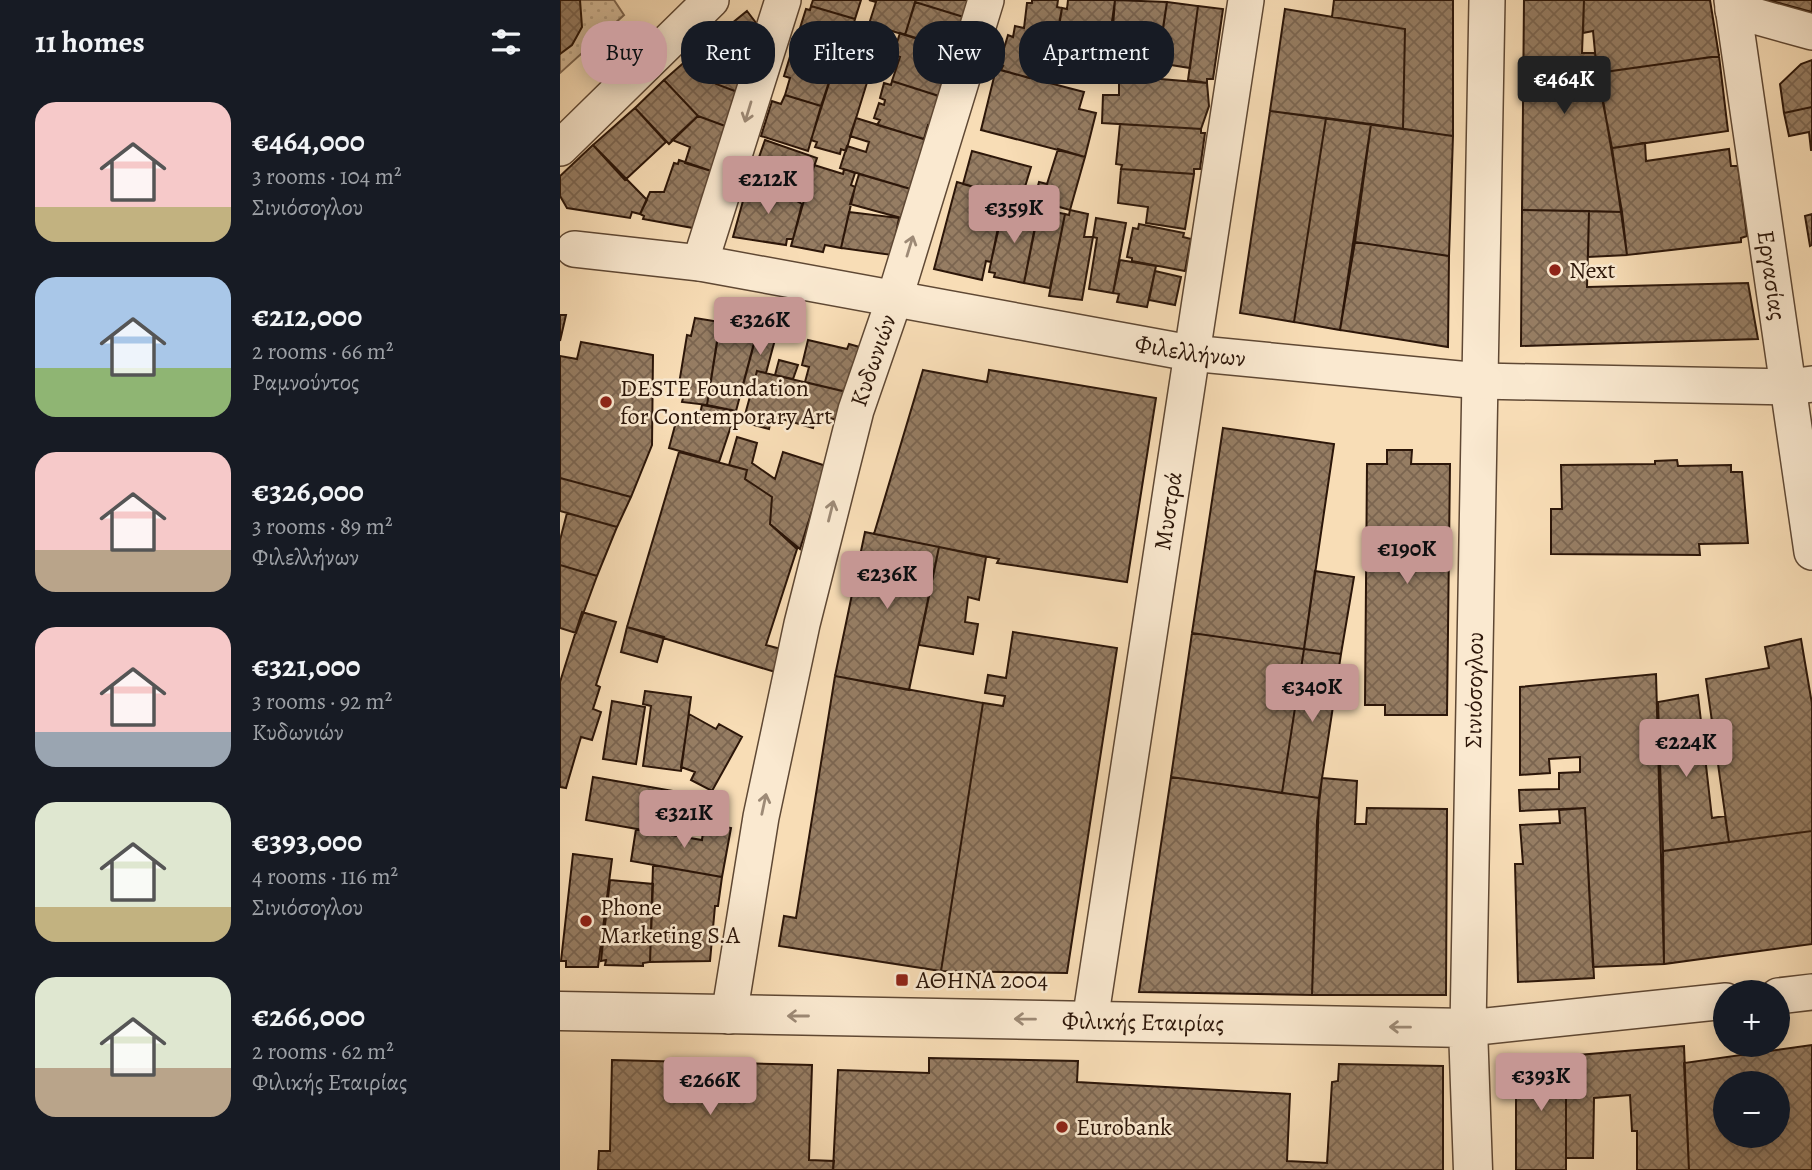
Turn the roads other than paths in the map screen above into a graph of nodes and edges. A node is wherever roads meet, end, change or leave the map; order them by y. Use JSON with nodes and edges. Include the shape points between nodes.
{"nodes":[{"id":1,"x":711,"y":0,"type":"edge"},
{"id":2,"x":783,"y":0,"type":"edge"},
{"id":3,"x":986,"y":0,"type":"edge"},
{"id":4,"x":1246,"y":0,"type":"edge"},
{"id":5,"x":1488,"y":0,"type":"edge"},
{"id":6,"x":1733,"y":5,"type":"edge"},
{"id":7,"x":1812,"y":32,"type":"edge"},
{"id":8,"x":560,"y":148,"type":"edge"},
{"id":9,"x":574,"y":249,"type":"dead end"},
{"id":10,"x":700,"y":263,"type":"junction"},
{"id":11,"x":895,"y":297,"type":"junction"},
{"id":12,"x":1190,"y":353,"type":"junction"},
{"id":13,"x":1480,"y":381,"type":"junction"},
{"id":14,"x":1800,"y":386,"type":"edge"},
{"id":15,"x":1812,"y":552,"type":"edge"},
{"id":16,"x":1812,"y":992,"type":"edge"},
{"id":17,"x":1790,"y":995,"type":"edge"},
{"id":18,"x":1713,"y":1002,"type":"edge"},
{"id":19,"x":560,"y":1011,"type":"edge"},
{"id":20,"x":729,"y":1016,"type":"junction"},
{"id":21,"x":1090,"y":1021,"type":"junction"},
{"id":22,"x":1468,"y":1028,"type":"junction"},
{"id":23,"x":1473,"y":1170,"type":"edge"}],
"edges":[{"from":1,"to":8,"type":"street"},
{"from":2,"to":10,"type":"street","one_way":true},
{"from":11,"to":3,"type":"street","name":"Κυδωνιών","one_way":true},
{"from":4,"to":12,"type":"street","name":"Μυστρά"},
{"from":5,"to":13,"type":"street","name":"Σινιόσογλου"},
{"from":6,"to":7,"type":"street"},
{"from":6,"to":14,"type":"street","name":"Εργασίας"},
{"from":9,"to":10,"type":"street","name":"Φιλελλήνων"},
{"from":10,"to":11,"type":"street","name":"Φιλελλήνων"},
{"from":11,"to":12,"type":"street","name":"Φιλελλήνων"},
{"from":20,"to":11,"type":"street","name":"Κυδωνιών","one_way":true,"via":[[761,817],[802,624],[856,410]]},
{"from":12,"to":13,"type":"street","name":"Φιλελλήνων"},
{"from":12,"to":21,"type":"street","name":"Μυστρά"},
{"from":13,"to":14,"type":"street","name":"Φιλελλήνων"},
{"from":13,"to":22,"type":"street","name":"Σινιόσογλου"},
{"from":14,"to":15,"type":"street","name":"Εργασίας"},
{"from":16,"to":17,"type":"street"},
{"from":18,"to":22,"type":"street","name":"Φιλικής Εταιρίας"},
{"from":19,"to":20,"type":"street","name":"Φιλικής Εταιρίας"},
{"from":21,"to":20,"type":"street","name":"Φιλικής Εταιρίας","one_way":true},
{"from":22,"to":21,"type":"street","name":"Φιλικής Εταιρίας","one_way":true},
{"from":22,"to":23,"type":"street","name":"Σινιόσογλου"}]}
